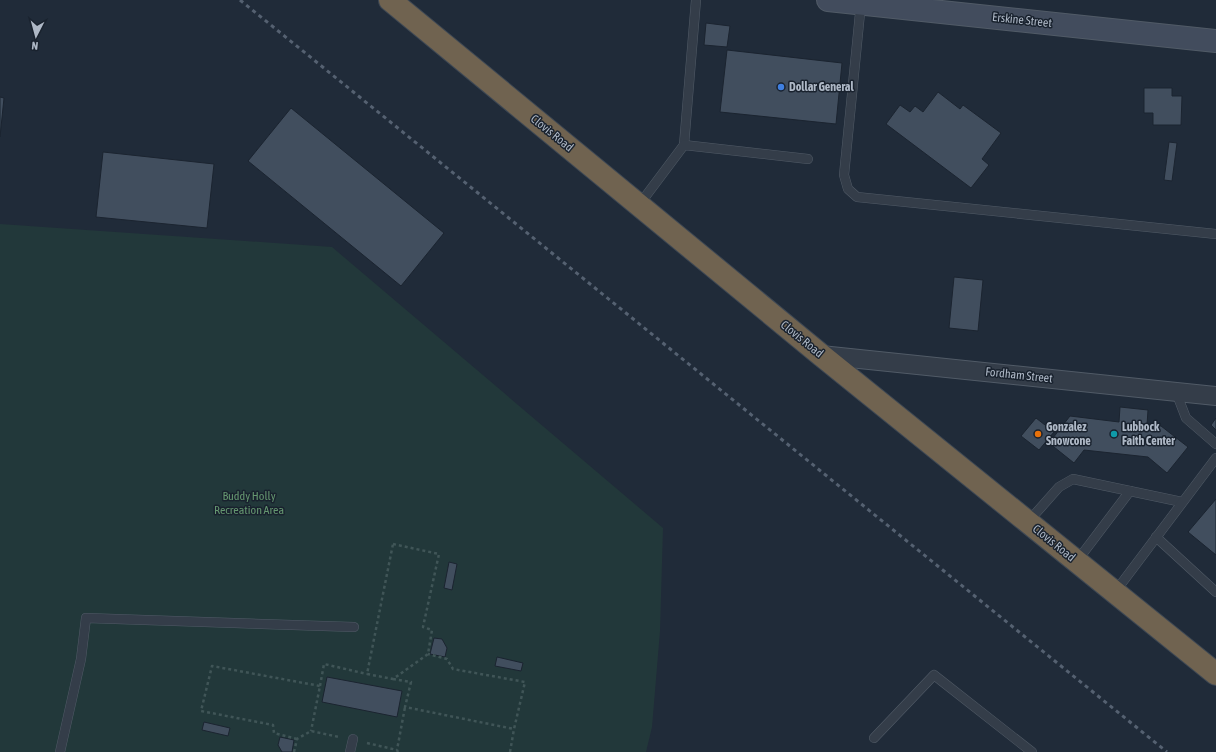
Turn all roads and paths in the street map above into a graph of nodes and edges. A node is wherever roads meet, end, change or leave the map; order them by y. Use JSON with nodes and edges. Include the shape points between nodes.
{"nodes":[{"id":1,"x":390,"y":0,"type":"edge"},
{"id":2,"x":696,"y":0,"type":"edge"},
{"id":3,"x":828,"y":0,"type":"edge"},
{"id":4,"x":861,"y":3,"type":"junction"},
{"id":5,"x":1216,"y":41,"type":"edge"},
{"id":6,"x":684,"y":145,"type":"junction"},
{"id":7,"x":808,"y":159,"type":"dead end"},
{"id":8,"x":639,"y":205,"type":"junction"},
{"id":9,"x":1216,"y":234,"type":"edge"},
{"id":10,"x":821,"y":354,"type":"junction"},
{"id":11,"x":1176,"y":392,"type":"junction"},
{"id":12,"x":1216,"y":396,"type":"edge"},
{"id":13,"x":1216,"y":444,"type":"edge"},
{"id":14,"x":1216,"y":458,"type":"edge"},
{"id":15,"x":1130,"y":492,"type":"junction"},
{"id":16,"x":1182,"y":502,"type":"junction"},
{"id":17,"x":1028,"y":522,"type":"junction"},
{"id":18,"x":1156,"y":537,"type":"junction"},
{"id":19,"x":1077,"y":561,"type":"junction"},
{"id":20,"x":1115,"y":592,"type":"junction"},
{"id":21,"x":1216,"y":592,"type":"edge"},
{"id":22,"x":354,"y":627,"type":"dead end"},
{"id":23,"x":428,"y":654,"type":"junction"},
{"id":24,"x":367,"y":674,"type":"junction"},
{"id":25,"x":1216,"y":674,"type":"edge"},
{"id":26,"x":393,"y":679,"type":"junction"},
{"id":27,"x":320,"y":686,"type":"junction"},
{"id":28,"x":405,"y":706,"type":"junction"},
{"id":29,"x":514,"y":729,"type":"junction"},
{"id":30,"x":311,"y":732,"type":"junction"},
{"id":31,"x":874,"y":738,"type":"dead end"},
{"id":32,"x":297,"y":739,"type":"junction"},
{"id":33,"x":353,"y":739,"type":"junction"},
{"id":34,"x":397,"y":751,"type":"edge"},
{"id":35,"x":60,"y":752,"type":"edge"},
{"id":36,"x":294,"y":752,"type":"edge"},
{"id":37,"x":350,"y":752,"type":"edge"},
{"id":38,"x":510,"y":752,"type":"edge"},
{"id":39,"x":1032,"y":752,"type":"edge"}],
"edges":[{"from":1,"to":8,"type":"highway","name":"Clovis Road"},
{"from":2,"to":6,"type":"lane"},
{"from":3,"to":4,"type":"street","name":"Erskine Street"},
{"from":4,"to":5,"type":"street","name":"Erskine Street"},
{"from":4,"to":9,"type":"lane","via":[[844,175],[848,190],[857,197]]},
{"from":6,"to":7,"type":"lane"},
{"from":6,"to":8,"type":"lane"},
{"from":8,"to":10,"type":"highway","name":"Clovis Road"},
{"from":10,"to":11,"type":"street","name":"Fordham Street"},
{"from":10,"to":17,"type":"highway","name":"Clovis Road"},
{"from":11,"to":12,"type":"street","name":"Fordham Street"},
{"from":11,"to":13,"type":"lane","via":[[1186,418]]},
{"from":14,"to":16,"type":"lane"},
{"from":15,"to":16,"type":"lane"},
{"from":15,"to":17,"type":"lane","via":[[1073,479],[1059,487]]},
{"from":15,"to":19,"type":"lane"},
{"from":16,"to":18,"type":"lane"},
{"from":17,"to":19,"type":"highway","name":"Clovis Road"},
{"from":18,"to":20,"type":"lane"},
{"from":18,"to":21,"type":"lane"},
{"from":19,"to":20,"type":"highway","name":"Clovis Road"},
{"from":20,"to":25,"type":"highway","name":"Clovis Road"},
{"from":22,"to":35,"type":"lane","via":[[86,618],[81,660]]},
{"from":23,"to":24,"type":"path","via":[[432,630],[423,627],[439,554],[393,544]]},
{"from":23,"to":26,"type":"path"},
{"from":23,"to":29,"type":"path","via":[[447,659],[453,669],[525,682]]},
{"from":24,"to":26,"type":"path"},
{"from":24,"to":27,"type":"path","via":[[324,664]]},
{"from":26,"to":28,"type":"path","via":[[410,682]]},
{"from":27,"to":30,"type":"path"},
{"from":27,"to":32,"type":"path","via":[[212,666],[201,711],[273,726],[274,733]]},
{"from":28,"to":29,"type":"path"},
{"from":28,"to":34,"type":"path"},
{"from":29,"to":38,"type":"path"},
{"from":30,"to":32,"type":"path"},
{"from":30,"to":33,"type":"path"},
{"from":31,"to":39,"type":"lane","via":[[934,675]]},
{"from":32,"to":36,"type":"path"},
{"from":33,"to":34,"type":"path"},
{"from":33,"to":37,"type":"lane"}]}
